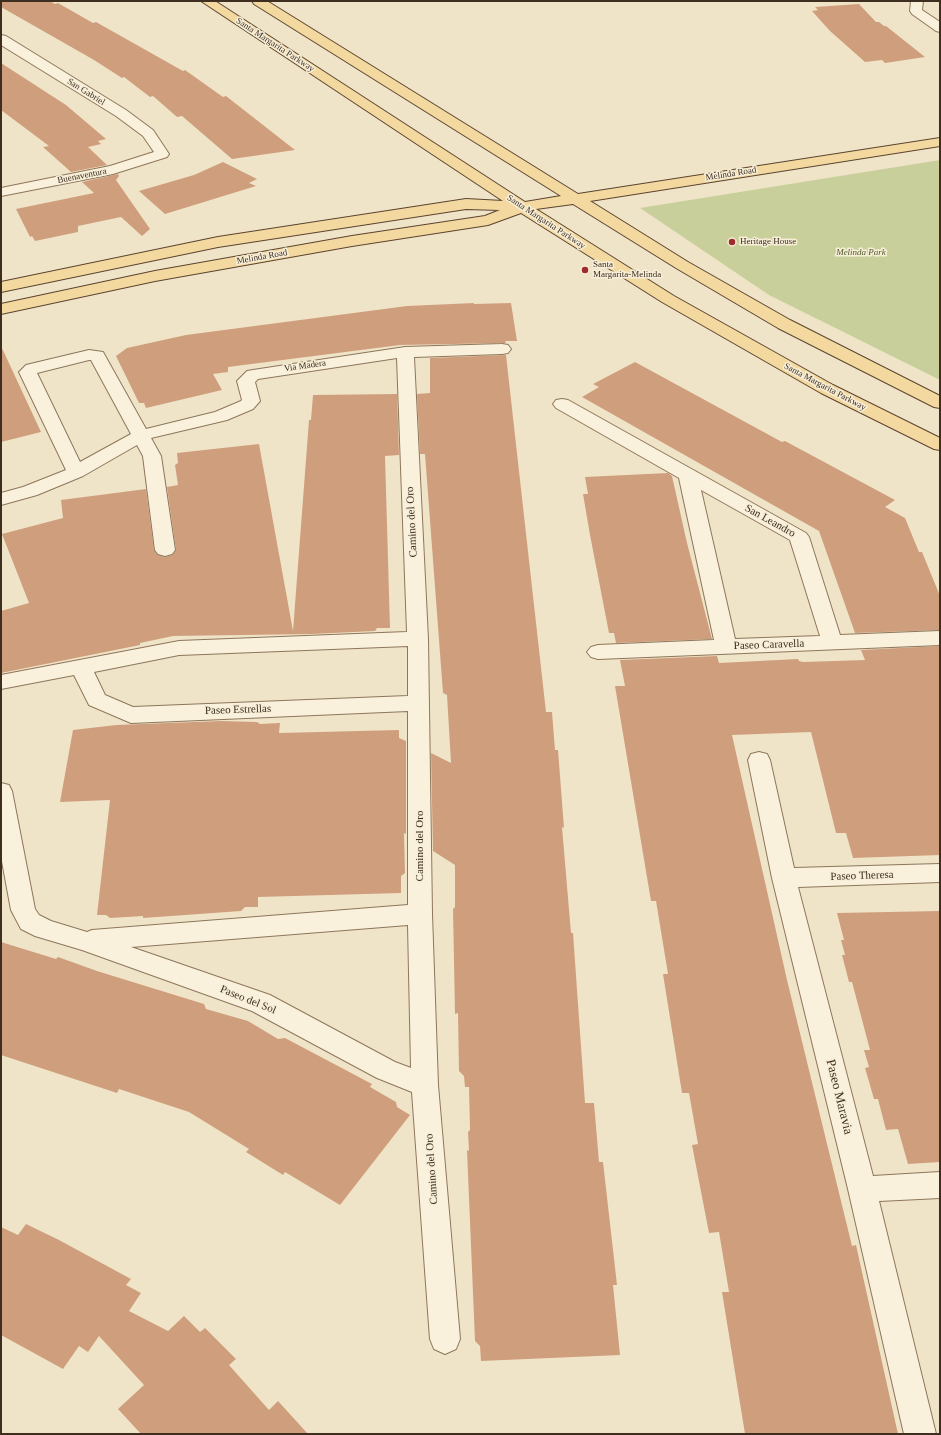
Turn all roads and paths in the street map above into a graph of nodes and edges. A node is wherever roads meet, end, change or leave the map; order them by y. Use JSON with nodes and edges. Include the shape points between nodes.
{"nodes":[{"id":1,"x":207,"y":1,"type":"edge"},
{"id":2,"x":258,"y":1,"type":"edge"},
{"id":3,"x":917,"y":1,"type":"edge"},
{"id":4,"x":940,"y":28,"type":"edge"},
{"id":5,"x":1,"y":39,"type":"edge"},
{"id":6,"x":940,"y":142,"type":"edge"},
{"id":7,"x":162,"y":154,"type":"joint"},
{"id":8,"x":1,"y":192,"type":"edge"},
{"id":9,"x":574,"y":198,"type":"junction"},
{"id":10,"x":522,"y":207,"type":"junction"},
{"id":11,"x":1,"y":287,"type":"edge"},
{"id":12,"x":1,"y":309,"type":"edge"},
{"id":13,"x":502,"y":349,"type":"dead end"},
{"id":14,"x":405,"y":352,"type":"junction"},
{"id":15,"x":940,"y":403,"type":"edge"},
{"id":16,"x":562,"y":404,"type":"dead end"},
{"id":17,"x":142,"y":435,"type":"junction"},
{"id":18,"x":940,"y":445,"type":"edge"},
{"id":19,"x":76,"y":472,"type":"junction"},
{"id":20,"x":688,"y":475,"type":"junction"},
{"id":21,"x":1,"y":499,"type":"edge"},
{"id":22,"x":165,"y":550,"type":"dead end"},
{"id":23,"x":940,"y":638,"type":"edge"},
{"id":24,"x":418,"y":639,"type":"junction"},
{"id":25,"x":832,"y":642,"type":"junction"},
{"id":26,"x":726,"y":646,"type":"junction"},
{"id":27,"x":598,"y":652,"type":"dead end"},
{"id":28,"x":81,"y":667,"type":"junction"},
{"id":29,"x":1,"y":682,"type":"edge"},
{"id":30,"x":419,"y":703,"type":"junction"},
{"id":31,"x":759,"y":760,"type":"dead end"},
{"id":32,"x":1,"y":791,"type":"edge"},
{"id":33,"x":940,"y":873,"type":"edge"},
{"id":34,"x":784,"y":878,"type":"junction"},
{"id":35,"x":420,"y":914,"type":"junction"},
{"id":36,"x":85,"y":941,"type":"junction"},
{"id":37,"x":425,"y":1085,"type":"junction"},
{"id":38,"x":940,"y":1185,"type":"edge"},
{"id":39,"x":862,"y":1188,"type":"junction"},
{"id":40,"x":445,"y":1338,"type":"dead end"},
{"id":41,"x":920,"y":1434,"type":"edge"}],
"edges":[{"from":1,"to":10,"type":"main road","name":"Santa Margarita Parkway"},
{"from":2,"to":9,"type":"main road"},
{"from":3,"to":4,"type":"street","via":[[916,12]]},
{"from":5,"to":7,"type":"street","name":"San Gabriel","via":[[121,113],[148,133]]},
{"from":6,"to":9,"type":"main road","name":"Melinda Road"},
{"from":7,"to":8,"type":"street","name":"Buenaventura","via":[[113,170]]},
{"from":9,"to":10,"type":"main road","name":"Melinda Road"},
{"from":9,"to":15,"type":"main road","via":[[784,324]]},
{"from":10,"to":11,"type":"main road","name":"Melinda Road","via":[[466,204],[288,231],[218,242]]},
{"from":10,"to":12,"type":"main road","name":"Melinda Road","via":[[488,220],[193,269],[101,286]]},
{"from":10,"to":18,"type":"main road","name":"Santa Margarita Parkway","via":[[668,299],[760,352],[827,389]]},
{"from":13,"to":14,"type":"street","name":"Via Madera"},
{"from":14,"to":17,"type":"street","name":"Via Madera","via":[[253,375],[246,381],[251,401],[247,405],[221,416]]},
{"from":14,"to":24,"type":"street","name":"Camino del Oro"},
{"from":16,"to":20,"type":"street","name":"San Leandro"},
{"from":17,"to":19,"type":"street","name":"Via Madera"},
{"from":17,"to":19,"type":"street","via":[[97,356],[90,355],[32,369],[28,372],[29,376]]},
{"from":17,"to":22,"type":"street","via":[[152,456]]},
{"from":19,"to":21,"type":"street","name":"Via Madera","via":[[30,491]]},
{"from":20,"to":25,"type":"street","name":"San Leandro","via":[[799,537]]},
{"from":20,"to":26,"type":"street"},
{"from":23,"to":25,"type":"street","name":"Paseo Caravella"},
{"from":24,"to":28,"type":"street","via":[[180,648]]},
{"from":24,"to":30,"type":"street","name":"Camino del Oro"},
{"from":25,"to":26,"type":"street","name":"Paseo Caravella"},
{"from":26,"to":27,"type":"street","name":"Paseo Caravella"},
{"from":28,"to":29,"type":"street"},
{"from":28,"to":30,"type":"street","name":"Paseo Estrellas","via":[[97,700],[131,715]]},
{"from":30,"to":35,"type":"street","name":"Camino del Oro"},
{"from":31,"to":34,"type":"street","name":"Paseo Maravia"},
{"from":32,"to":36,"type":"street","name":"Paseo del Sol","via":[[23,910],[30,922],[44,929]]},
{"from":33,"to":34,"type":"street","name":"Paseo Theresa"},
{"from":34,"to":39,"type":"street","name":"Paseo Maravia"},
{"from":35,"to":36,"type":"street","name":"Paseo del Sol"},
{"from":35,"to":37,"type":"street","name":"Camino del Oro"},
{"from":36,"to":37,"type":"street","name":"Paseo del Sol","via":[[261,1004],[386,1070]]},
{"from":37,"to":40,"type":"street","name":"Camino del Oro"},
{"from":38,"to":39,"type":"street"},
{"from":39,"to":41,"type":"street","name":"Paseo Maravia"}]}
